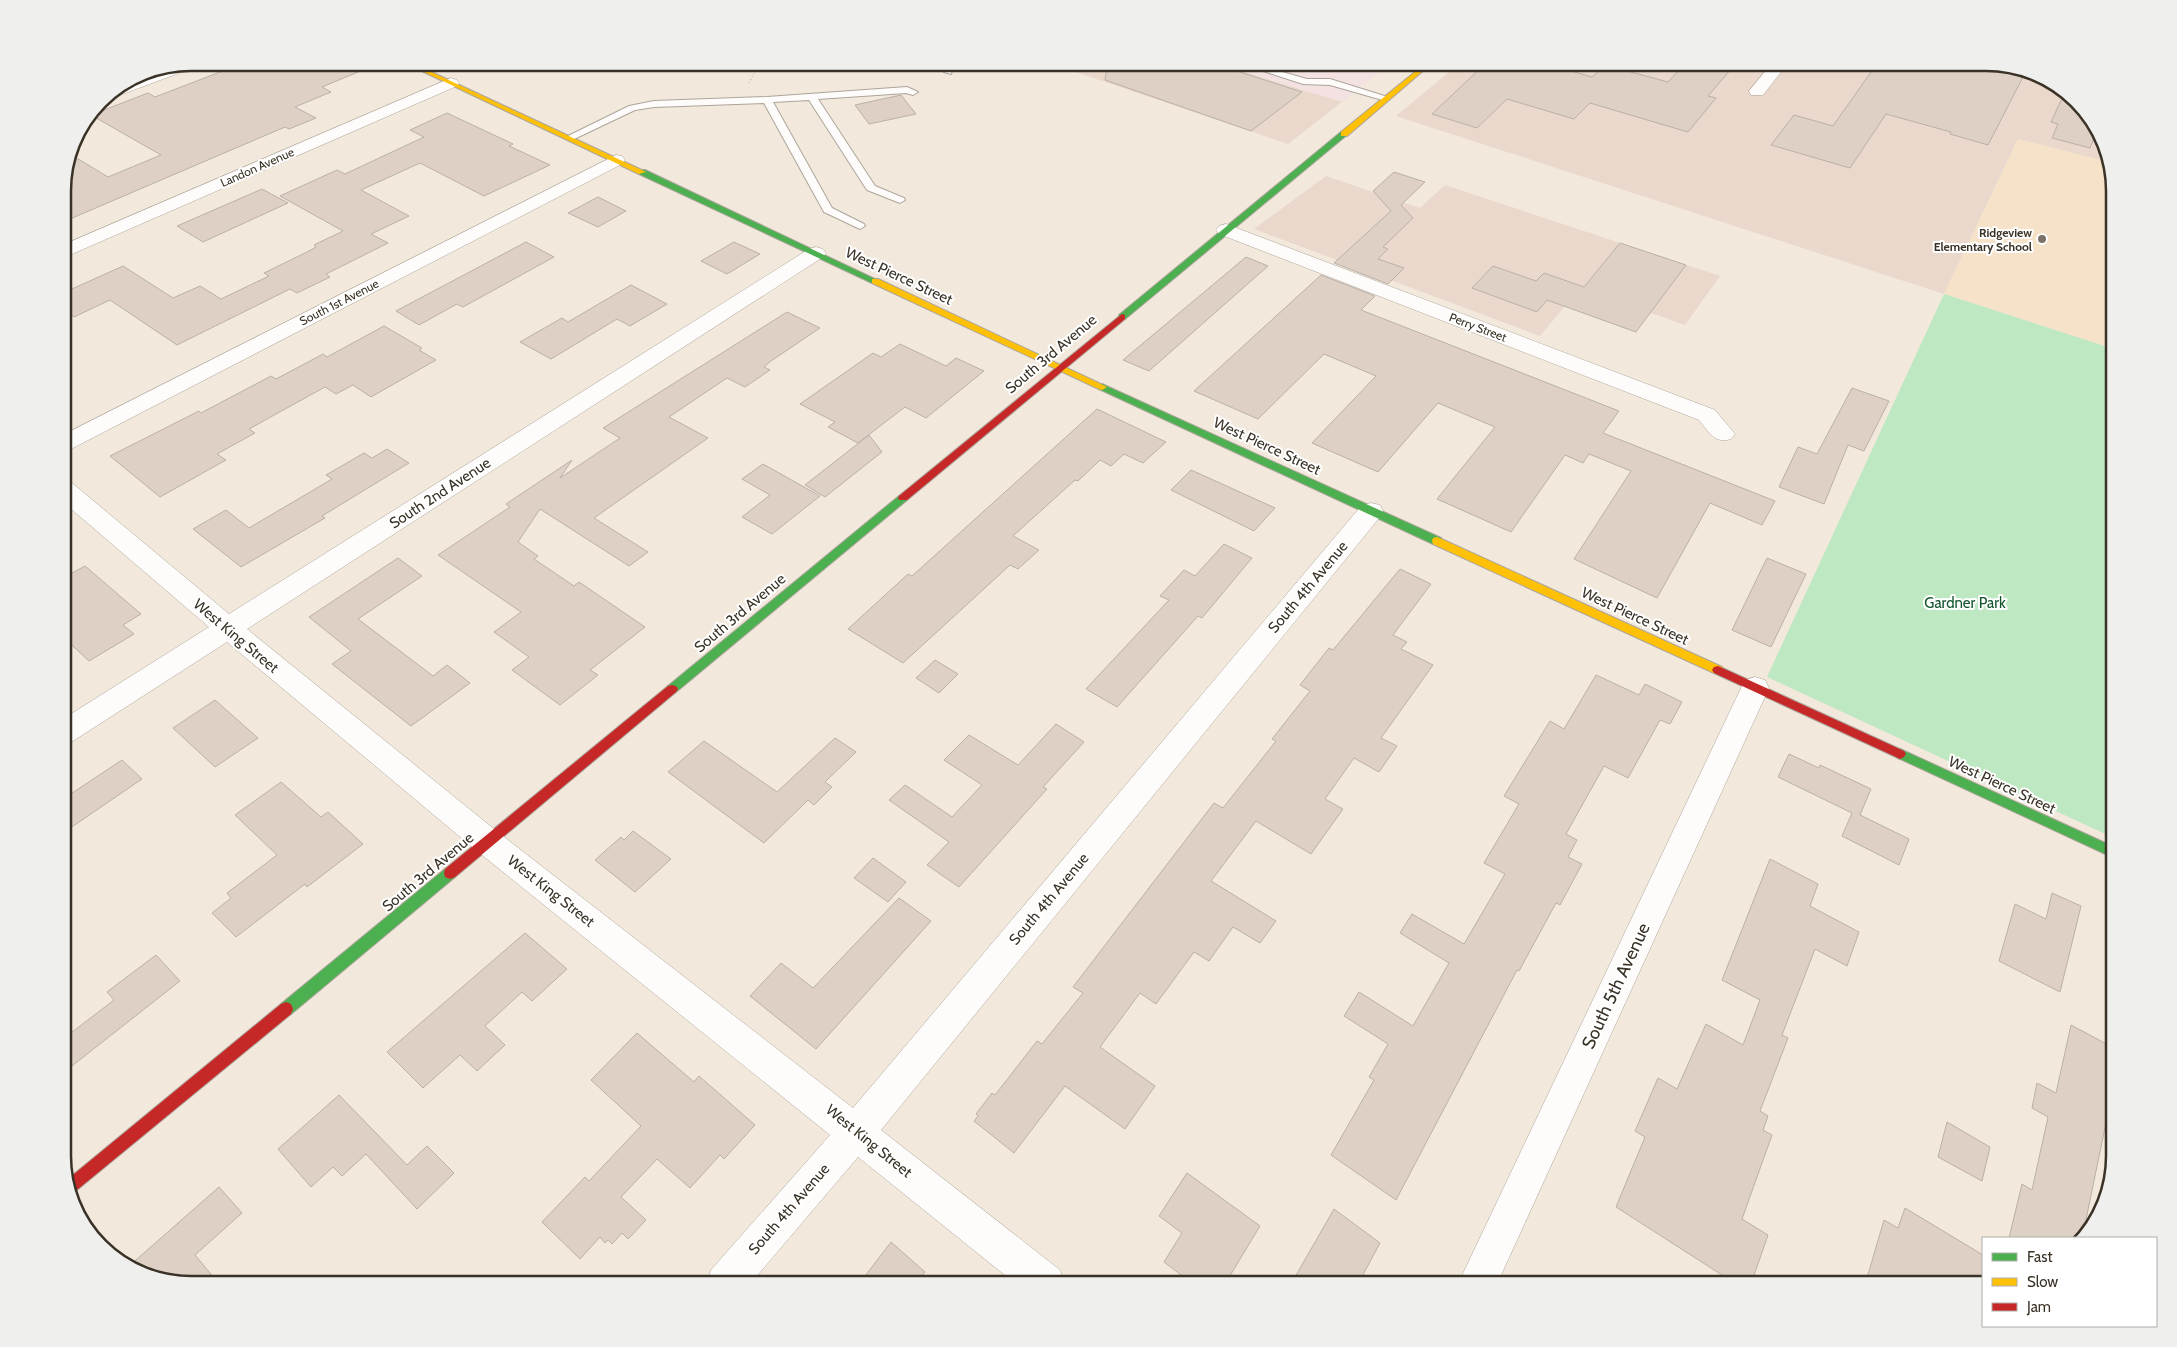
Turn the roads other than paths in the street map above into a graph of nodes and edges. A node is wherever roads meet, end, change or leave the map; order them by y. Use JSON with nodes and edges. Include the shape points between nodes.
{"nodes":[{"id":1,"x":427,"y":71,"type":"edge"},
{"id":2,"x":1271,"y":71,"type":"edge"},
{"id":3,"x":1419,"y":71,"type":"edge"},
{"id":4,"x":1773,"y":71,"type":"edge"},
{"id":5,"x":451,"y":82,"type":"junction"},
{"id":6,"x":1757,"y":91,"type":"dead end"},
{"id":7,"x":913,"y":92,"type":"dead end"},
{"id":8,"x":812,"y":97,"type":"junction"},
{"id":9,"x":1386,"y":98,"type":"junction"},
{"id":10,"x":767,"y":100,"type":"junction"},
{"id":11,"x":569,"y":138,"type":"junction"},
{"id":12,"x":616,"y":160,"type":"junction"},
{"id":13,"x":900,"y":200,"type":"dead end"},
{"id":14,"x":860,"y":226,"type":"dead end"},
{"id":15,"x":1226,"y":230,"type":"junction"},
{"id":16,"x":72,"y":248,"type":"edge"},
{"id":17,"x":816,"y":253,"type":"junction"},
{"id":18,"x":1059,"y":367,"type":"junction"},
{"id":19,"x":1723,"y":434,"type":"dead end"},
{"id":20,"x":72,"y":439,"type":"edge"},
{"id":21,"x":72,"y":497,"type":"edge"},
{"id":22,"x":1371,"y":511,"type":"junction"},
{"id":23,"x":227,"y":629,"type":"junction"},
{"id":24,"x":1755,"y":688,"type":"junction"},
{"id":25,"x":72,"y":728,"type":"edge"},
{"id":26,"x":488,"y":842,"type":"junction"},
{"id":27,"x":2106,"y":849,"type":"edge"},
{"id":28,"x":857,"y":1131,"type":"junction"},
{"id":29,"x":75,"y":1183,"type":"edge"},
{"id":30,"x":732,"y":1276,"type":"edge"},
{"id":31,"x":1036,"y":1276,"type":"edge"},
{"id":32,"x":1481,"y":1276,"type":"edge"}],
"edges":[{"from":1,"to":5,"type":"street","name":"West Pierce Street"},
{"from":2,"to":9,"type":"lane","via":[[1306,82],[1330,82]]},
{"from":3,"to":9,"type":"street","name":"South 3rd Avenue"},
{"from":4,"to":6,"type":"street"},
{"from":5,"to":11,"type":"street","name":"West Pierce Street"},
{"from":5,"to":16,"type":"street","name":"Landon Avenue"},
{"from":7,"to":8,"type":"lane"},
{"from":8,"to":10,"type":"lane"},
{"from":8,"to":13,"type":"lane","via":[[871,188]]},
{"from":9,"to":15,"type":"street","name":"South 3rd Avenue"},
{"from":10,"to":11,"type":"lane","via":[[654,104],[632,108]]},
{"from":10,"to":14,"type":"lane","via":[[828,210]]},
{"from":11,"to":12,"type":"street","name":"West Pierce Street"},
{"from":12,"to":17,"type":"street","name":"West Pierce Street"},
{"from":12,"to":20,"type":"street","name":"South 1st Avenue"},
{"from":15,"to":18,"type":"street","name":"South 3rd Avenue"},
{"from":15,"to":19,"type":"street","name":"Perry Street","via":[[1708,415]]},
{"from":17,"to":18,"type":"street","name":"West Pierce Street"},
{"from":17,"to":23,"type":"street","name":"South 2nd Avenue"},
{"from":18,"to":22,"type":"street","name":"West Pierce Street"},
{"from":18,"to":26,"type":"street","name":"South 3rd Avenue"},
{"from":21,"to":23,"type":"street","name":"West King Street"},
{"from":22,"to":24,"type":"street","name":"West Pierce Street"},
{"from":22,"to":28,"type":"street","name":"South 4th Avenue"},
{"from":23,"to":25,"type":"street","name":"South 2nd Avenue"},
{"from":23,"to":26,"type":"street","name":"West King Street"},
{"from":24,"to":27,"type":"street","name":"West Pierce Street"},
{"from":24,"to":32,"type":"street","name":"South 5th Avenue"},
{"from":26,"to":28,"type":"street","name":"West King Street"},
{"from":26,"to":29,"type":"street","name":"South 3rd Avenue"},
{"from":28,"to":30,"type":"street","name":"South 4th Avenue"},
{"from":28,"to":31,"type":"street","name":"West King Street"}]}
